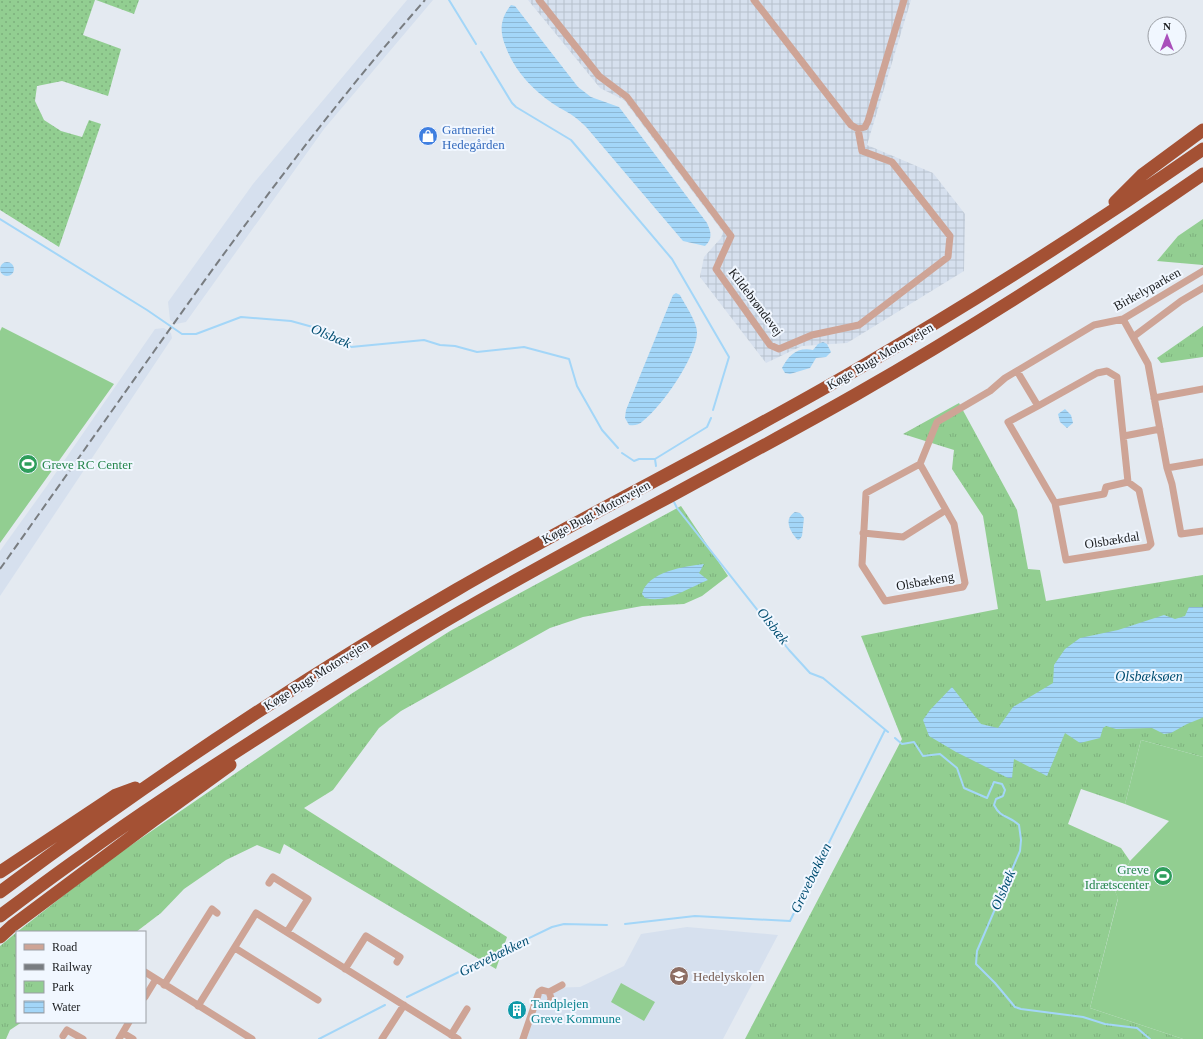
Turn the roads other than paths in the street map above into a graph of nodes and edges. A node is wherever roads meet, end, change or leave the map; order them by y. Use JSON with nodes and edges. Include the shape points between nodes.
{"nodes":[{"id":1,"x":540,"y":0,"type":"edge"},
{"id":2,"x":754,"y":0,"type":"edge"},
{"id":3,"x":904,"y":0,"type":"edge"},
{"id":4,"x":858,"y":129,"type":"junction"},
{"id":5,"x":1203,"y":130,"type":"edge"},
{"id":6,"x":1203,"y":149,"type":"edge"},
{"id":7,"x":1203,"y":174,"type":"edge"},
{"id":8,"x":1097,"y":221,"type":"junction"},
{"id":9,"x":1203,"y":271,"type":"edge"},
{"id":10,"x":1203,"y":288,"type":"edge"},
{"id":11,"x":1123,"y":318,"type":"junction"},
{"id":12,"x":1133,"y":337,"type":"junction"},
{"id":13,"x":1017,"y":371,"type":"junction"},
{"id":14,"x":1203,"y":389,"type":"edge"},
{"id":15,"x":1154,"y":398,"type":"junction"},
{"id":16,"x":1038,"y":406,"type":"junction"},
{"id":17,"x":1160,"y":429,"type":"junction"},
{"id":18,"x":1124,"y":436,"type":"junction"},
{"id":19,"x":1203,"y":462,"type":"edge"},
{"id":20,"x":920,"y":464,"type":"junction"},
{"id":21,"x":1167,"y":468,"type":"junction"},
{"id":22,"x":1128,"y":482,"type":"junction"},
{"id":23,"x":1055,"y":503,"type":"junction"},
{"id":24,"x":946,"y":510,"type":"junction"},
{"id":25,"x":1203,"y":531,"type":"edge"},
{"id":26,"x":863,"y":533,"type":"junction"},
{"id":27,"x":264,"y":734,"type":"junction"},
{"id":28,"x":154,"y":781,"type":"junction"},
{"id":29,"x":0,"y":872,"type":"edge"},
{"id":30,"x":269,"y":883,"type":"dead end"},
{"id":31,"x":0,"y":892,"type":"edge"},
{"id":32,"x":217,"y":913,"type":"dead end"},
{"id":33,"x":0,"y":916,"type":"edge"},
{"id":34,"x":287,"y":932,"type":"junction"},
{"id":35,"x":0,"y":937,"type":"edge"},
{"id":36,"x":235,"y":948,"type":"junction"},
{"id":37,"x":397,"y":962,"type":"dead end"},
{"id":38,"x":345,"y":969,"type":"junction"},
{"id":39,"x":146,"y":973,"type":"edge"},
{"id":40,"x":156,"y":979,"type":"junction"},
{"id":41,"x":164,"y":985,"type":"junction"},
{"id":42,"x":562,"y":985,"type":"dead end"},
{"id":43,"x":549,"y":992,"type":"junction"},
{"id":44,"x":146,"y":995,"type":"edge"},
{"id":45,"x":318,"y":1000,"type":"dead end"},
{"id":46,"x":404,"y":1005,"type":"junction"},
{"id":47,"x":198,"y":1006,"type":"junction"},
{"id":48,"x":534,"y":1006,"type":"junction"},
{"id":49,"x":467,"y":1009,"type":"dead end"},
{"id":50,"x":128,"y":1023,"type":"edge"},
{"id":51,"x":451,"y":1035,"type":"junction"},
{"id":52,"x":64,"y":1036,"type":"dead end"},
{"id":53,"x":121,"y":1036,"type":"edge"},
{"id":54,"x":83,"y":1039,"type":"edge"},
{"id":55,"x":133,"y":1039,"type":"edge"},
{"id":56,"x":252,"y":1039,"type":"edge"},
{"id":57,"x":382,"y":1039,"type":"edge"},
{"id":58,"x":458,"y":1039,"type":"edge"},
{"id":59,"x":523,"y":1039,"type":"edge"}],
"edges":[{"from":1,"to":4,"type":"street","name":"Kildebrøndevej","via":[[599,76],[627,97],[731,236],[716,269],[770,344],[779,349],[812,335],[859,324],[948,257],[950,236],[892,162],[862,152]]},
{"from":2,"to":4,"type":"street","via":[[851,126]]},
{"from":3,"to":4,"type":"street","via":[[868,121],[865,127]]},
{"from":5,"to":8,"type":"highway","via":[[1142,175]]},
{"from":6,"to":8,"type":"highway","name":"Køge Bugt Motorvejen"},
{"from":7,"to":27,"type":"highway","name":"Køge Bugt Motorvejen","via":[[1107,240],[954,337],[757,450],[461,611]]},
{"from":8,"to":28,"type":"highway","name":"Køge Bugt Motorvejen","via":[[1014,275],[848,375],[533,545],[452,592],[252,715]]},
{"from":9,"to":11,"type":"street","name":"Birkelyparken"},
{"from":10,"to":12,"type":"street"},
{"from":11,"to":12,"type":"street"},
{"from":11,"to":13,"type":"street","name":"Birkelyparken","via":[[1094,325]]},
{"from":12,"to":15,"type":"street","via":[[1148,364]]},
{"from":13,"to":16,"type":"street"},
{"from":13,"to":20,"type":"street","via":[[990,391],[938,422]]},
{"from":14,"to":15,"type":"street"},
{"from":15,"to":17,"type":"street"},
{"from":16,"to":18,"type":"street","name":"Olsbækdal","via":[[1097,373],[1111,372],[1117,377]]},
{"from":16,"to":23,"type":"street","name":"Olsbækdal","via":[[1008,422]]},
{"from":17,"to":18,"type":"street"},
{"from":17,"to":21,"type":"street"},
{"from":18,"to":22,"type":"street","name":"Olsbækdal"},
{"from":19,"to":21,"type":"street"},
{"from":20,"to":24,"type":"street","name":"Olsbækeng"},
{"from":20,"to":26,"type":"street","name":"Olsbækeng","via":[[866,493]]},
{"from":21,"to":25,"type":"street","via":[[1181,534]]},
{"from":22,"to":23,"type":"street","via":[[1106,487],[1104,494]]},
{"from":22,"to":23,"type":"street","name":"Olsbækdal","via":[[1139,490],[1151,544],[1148,547],[1066,560]]},
{"from":24,"to":26,"type":"street","via":[[903,537]]},
{"from":24,"to":26,"type":"street","name":"Olsbækeng","via":[[954,524],[965,583],[963,587],[885,601],[862,565]]},
{"from":27,"to":33,"type":"highway","name":"Køge Bugt Motorvejen","via":[[158,802]]},
{"from":27,"to":35,"type":"highway","via":[[235,762]]},
{"from":28,"to":29,"type":"highway","via":[[116,795]]},
{"from":28,"to":31,"type":"highway","name":"Køge Bugt Motorvejen"},
{"from":30,"to":34,"type":"street","via":[[273,877],[308,899]]},
{"from":32,"to":41,"type":"street","via":[[212,909]]},
{"from":34,"to":36,"type":"street","via":[[256,913]]},
{"from":34,"to":38,"type":"street"},
{"from":36,"to":45,"type":"street"},
{"from":36,"to":47,"type":"street"},
{"from":37,"to":38,"type":"street","via":[[400,957],[366,936]]},
{"from":38,"to":46,"type":"street"},
{"from":39,"to":40,"type":"street"},
{"from":40,"to":41,"type":"street"},
{"from":40,"to":44,"type":"street"},
{"from":41,"to":47,"type":"street"},
{"from":42,"to":43,"type":"street"},
{"from":43,"to":48,"type":"street","via":[[539,992]]},
{"from":43,"to":48,"type":"street","via":[[550,1003],[546,1006]]},
{"from":46,"to":51,"type":"street"},
{"from":46,"to":57,"type":"street"},
{"from":47,"to":56,"type":"street"},
{"from":48,"to":59,"type":"street"},
{"from":49,"to":51,"type":"street"},
{"from":50,"to":53,"type":"street"},
{"from":51,"to":58,"type":"street"},
{"from":52,"to":54,"type":"street","via":[[68,1030]]},
{"from":53,"to":55,"type":"street"}]}
